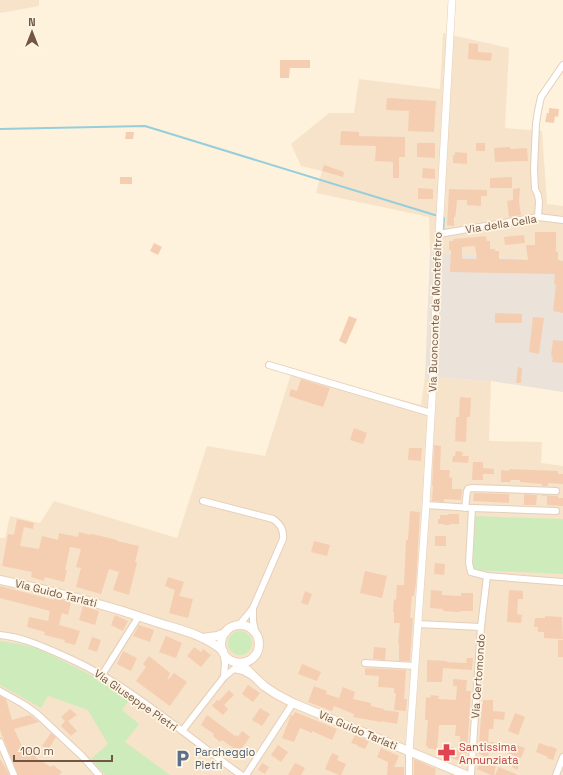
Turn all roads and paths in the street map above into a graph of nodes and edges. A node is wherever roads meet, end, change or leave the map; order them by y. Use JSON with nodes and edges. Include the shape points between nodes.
{"nodes":[{"id":1,"x":452,"y":0,"type":"edge"},
{"id":2,"x":563,"y":65,"type":"edge"},
{"id":3,"x":538,"y":217,"type":"junction"},
{"id":4,"x":563,"y":220,"type":"edge"},
{"id":5,"x":438,"y":234,"type":"junction"},
{"id":6,"x":268,"y":365,"type":"dead end"},
{"id":7,"x":431,"y":412,"type":"junction"},
{"id":8,"x":556,"y":490,"type":"dead end"},
{"id":9,"x":203,"y":501,"type":"dead end"},
{"id":10,"x":426,"y":505,"type":"junction"},
{"id":11,"x":465,"y":508,"type":"junction"},
{"id":12,"x":472,"y":508,"type":"junction"},
{"id":13,"x":556,"y":511,"type":"dead end"},
{"id":14,"x":487,"y":576,"type":"junction"},
{"id":15,"x":0,"y":580,"type":"edge"},
{"id":16,"x":563,"y":582,"type":"edge"},
{"id":17,"x":253,"y":608,"type":"junction"},
{"id":18,"x":139,"y":616,"type":"junction"},
{"id":19,"x":418,"y":624,"type":"junction"},
{"id":20,"x":239,"y":625,"type":"junction"},
{"id":21,"x":481,"y":628,"type":"junction"},
{"id":22,"x":255,"y":631,"type":"junction"},
{"id":23,"x":225,"y":633,"type":"junction"},
{"id":24,"x":0,"y":634,"type":"edge"},
{"id":25,"x":203,"y":638,"type":"junction"},
{"id":26,"x":223,"y":651,"type":"junction"},
{"id":27,"x":254,"y":658,"type":"junction"},
{"id":28,"x":240,"y":663,"type":"junction"},
{"id":29,"x":365,"y":663,"type":"dead end"},
{"id":30,"x":415,"y":666,"type":"junction"},
{"id":31,"x":234,"y":669,"type":"junction"},
{"id":32,"x":102,"y":675,"type":"junction"},
{"id":33,"x":224,"y":677,"type":"junction"},
{"id":34,"x":255,"y":678,"type":"junction"},
{"id":35,"x":0,"y":691,"type":"edge"},
{"id":36,"x":293,"y":703,"type":"junction"},
{"id":37,"x":182,"y":732,"type":"junction"},
{"id":38,"x":0,"y":742,"type":"edge"},
{"id":39,"x":409,"y":752,"type":"junction"},
{"id":40,"x":563,"y":757,"type":"edge"},
{"id":41,"x":14,"y":775,"type":"edge"},
{"id":42,"x":99,"y":775,"type":"edge"},
{"id":43,"x":241,"y":775,"type":"edge"},
{"id":44,"x":246,"y":775,"type":"edge"},
{"id":45,"x":409,"y":775,"type":"edge"},
{"id":46,"x":466,"y":775,"type":"edge"},
{"id":47,"x":470,"y":775,"type":"edge"},
{"id":48,"x":556,"y":775,"type":"edge"}],
"edges":[{"from":1,"to":5,"type":"street","name":"Via Buonconte da Montefeltro"},
{"from":2,"to":3,"type":"street","via":[[541,97],[538,111],[534,169],[535,189],[539,202]]},
{"from":3,"to":4,"type":"street","name":"Via della Cella"},
{"from":3,"to":5,"type":"street","name":"Via della Cella"},
{"from":5,"to":7,"type":"street","name":"Via Buonconte da Montefeltro"},
{"from":6,"to":7,"type":"street"},
{"from":7,"to":10,"type":"street","name":"Via Buonconte da Montefeltro"},
{"from":8,"to":11,"type":"street","via":[[472,488],[467,491]]},
{"from":9,"to":17,"type":"street","via":[[273,519],[282,528],[283,539]]},
{"from":10,"to":11,"type":"street"},
{"from":10,"to":19,"type":"street","name":"Via Buonconte da Montefeltro"},
{"from":11,"to":12,"type":"street"},
{"from":12,"to":13,"type":"street"},
{"from":12,"to":14,"type":"street","via":[[469,563],[471,572]]},
{"from":14,"to":16,"type":"street"},
{"from":14,"to":21,"type":"street","name":"Via Certomondo"},
{"from":15,"to":18,"type":"main road","name":"Via Guido Tarlati"},
{"from":17,"to":20,"type":"street"},
{"from":17,"to":22,"type":"street"},
{"from":18,"to":25,"type":"main road","name":"Via Guido Tarlati"},
{"from":18,"to":32,"type":"street"},
{"from":19,"to":21,"type":"street"},
{"from":19,"to":30,"type":"street","name":"Via Buonconte da Montefeltro"},
{"from":20,"to":22,"type":"main road","via":[[245,625]]},
{"from":20,"to":23,"type":"main road","via":[[233,626]]},
{"from":21,"to":47,"type":"street","name":"Via Certomondo"},
{"from":22,"to":27,"type":"main road","via":[[260,642]]},
{"from":23,"to":25,"type":"main road"},
{"from":23,"to":26,"type":"main road","via":[[221,645]]},
{"from":24,"to":32,"type":"street","name":"Via Giuseppe Pietri","via":[[36,643]]},
{"from":25,"to":26,"type":"main road","name":"Via Guido Tarlati"},
{"from":26,"to":28,"type":"main road","via":[[230,660]]},
{"from":26,"to":33,"type":"street"},
{"from":27,"to":28,"type":"main road"},
{"from":27,"to":34,"type":"main road"},
{"from":28,"to":31,"type":"street"},
{"from":28,"to":34,"type":"main road","name":"Via Guido Tarlati"},
{"from":29,"to":30,"type":"street"},
{"from":30,"to":39,"type":"street","name":"Via Buonconte da Montefeltro"},
{"from":31,"to":33,"type":"street"},
{"from":31,"to":34,"type":"street"},
{"from":32,"to":37,"type":"street","name":"Via Giuseppe Pietri"},
{"from":33,"to":37,"type":"street"},
{"from":34,"to":36,"type":"main road","name":"Via Guido Tarlati","via":[[269,690]]},
{"from":35,"to":42,"type":"street","via":[[36,713]]},
{"from":36,"to":39,"type":"main road","name":"Via Guido Tarlati"},
{"from":36,"to":44,"type":"street"},
{"from":37,"to":43,"type":"street","name":"Via Giuseppe Pietri"},
{"from":38,"to":41,"type":"street"},
{"from":39,"to":45,"type":"street"},
{"from":39,"to":46,"type":"main road","name":"Via Guido Tarlati"},
{"from":40,"to":48,"type":"street"}]}
